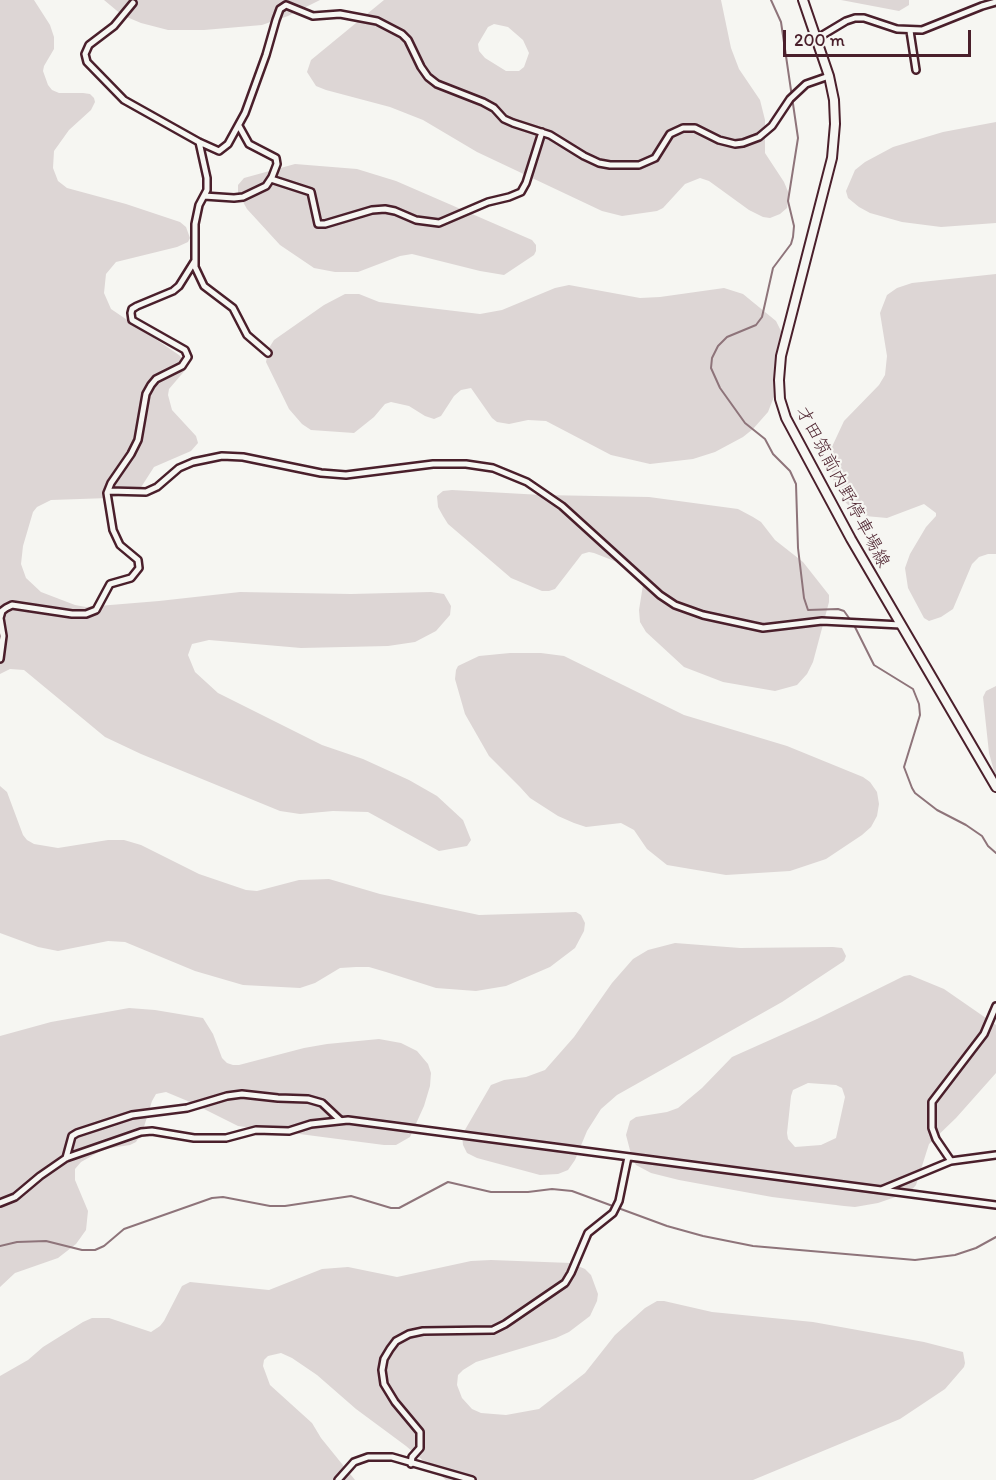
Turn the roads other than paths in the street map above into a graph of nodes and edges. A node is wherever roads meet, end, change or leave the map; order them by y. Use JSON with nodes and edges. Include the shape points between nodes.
{"nodes":[{"id":1,"x":803,"y":0,"type":"edge"},
{"id":2,"x":134,"y":3,"type":"dead end"},
{"id":3,"x":996,"y":3,"type":"edge"},
{"id":4,"x":910,"y":31,"type":"junction"},
{"id":5,"x":816,"y":39,"type":"junction"},
{"id":6,"x":916,"y":70,"type":"dead end"},
{"id":7,"x":829,"y":76,"type":"junction"},
{"id":8,"x":239,"y":126,"type":"junction"},
{"id":9,"x":542,"y":132,"type":"junction"},
{"id":10,"x":199,"y":142,"type":"junction"},
{"id":11,"x":271,"y":179,"type":"junction"},
{"id":12,"x":204,"y":196,"type":"junction"},
{"id":13,"x":194,"y":262,"type":"junction"},
{"id":14,"x":268,"y":353,"type":"dead end"},
{"id":15,"x":109,"y":491,"type":"junction"},
{"id":16,"x":901,"y":625,"type":"junction"},
{"id":17,"x":0,"y":659,"type":"edge"},
{"id":18,"x":996,"y":787,"type":"edge"},
{"id":19,"x":996,"y":1006,"type":"edge"},
{"id":20,"x":340,"y":1120,"type":"junction"},
{"id":21,"x":996,"y":1155,"type":"edge"},
{"id":22,"x":628,"y":1156,"type":"junction"},
{"id":23,"x":66,"y":1158,"type":"junction"},
{"id":24,"x":951,"y":1161,"type":"junction"},
{"id":25,"x":880,"y":1191,"type":"junction"},
{"id":26,"x":0,"y":1203,"type":"edge"},
{"id":27,"x":996,"y":1205,"type":"edge"},
{"id":28,"x":411,"y":1464,"type":"junction"},
{"id":29,"x":338,"y":1480,"type":"edge"},
{"id":30,"x":472,"y":1480,"type":"edge"}],
"edges":[{"from":1,"to":5,"type":"main road","name":"才田筑前内野停車場線"},
{"from":2,"to":10,"type":"street","via":[[114,26],[89,45],[87,62],[124,100]]},
{"from":3,"to":4,"type":"street"},
{"from":4,"to":5,"type":"street","via":[[855,18]]},
{"from":4,"to":6,"type":"street"},
{"from":5,"to":7,"type":"main road","name":"才田筑前内野停車場線"},
{"from":7,"to":9,"type":"street","via":[[806,84],[759,137],[735,144],[695,128],[683,128],[670,134],[655,158],[639,165],[599,163]]},
{"from":7,"to":16,"type":"main road","name":"才田筑前内野停車場線","via":[[835,124],[832,158],[781,356],[780,399],[808,461]]},
{"from":8,"to":9,"type":"street","via":[[280,9],[286,5],[313,16],[340,14],[377,21],[408,40],[421,67],[437,84],[483,102],[513,123]]},
{"from":8,"to":10,"type":"street","via":[[219,151]]},
{"from":8,"to":11,"type":"street","via":[[249,144],[276,158]]},
{"from":9,"to":11,"type":"street","via":[[521,192],[439,224],[395,211],[372,210],[318,224],[311,192]]},
{"from":10,"to":12,"type":"street","via":[[207,178]]},
{"from":11,"to":12,"type":"street","via":[[266,186],[243,197]]},
{"from":12,"to":13,"type":"street","via":[[195,224]]},
{"from":13,"to":14,"type":"street","via":[[204,286],[233,308],[247,335]]},
{"from":13,"to":15,"type":"street","via":[[173,291],[132,309],[132,320],[185,350],[188,357],[182,366],[156,378],[151,385],[138,440]]},
{"from":15,"to":16,"type":"street","via":[[146,492],[179,468],[222,456],[346,475],[433,464],[493,468],[527,482],[562,507],[675,605],[764,628],[822,621]]},
{"from":15,"to":17,"type":"street","via":[[113,530],[120,544],[138,560],[136,574],[110,584],[96,610],[86,614],[12,605],[6,608],[0,618]]},
{"from":16,"to":18,"type":"main road","name":"才田筑前内野停車場線"},
{"from":19,"to":24,"type":"street","via":[[984,1034],[932,1102],[932,1128]]},
{"from":20,"to":22,"type":"street"},
{"from":20,"to":23,"type":"street","via":[[289,1131],[256,1130],[226,1138],[141,1132]]},
{"from":20,"to":23,"type":"street","via":[[322,1103],[308,1099],[227,1095],[187,1108],[132,1115],[77,1133],[72,1136]]},
{"from":21,"to":24,"type":"street"},
{"from":22,"to":25,"type":"street"},
{"from":22,"to":28,"type":"street","via":[[619,1201],[613,1213],[588,1233],[565,1283],[493,1330],[423,1330],[396,1341],[390,1349],[382,1370],[384,1384],[420,1432],[420,1449]]},
{"from":23,"to":26,"type":"street","via":[[15,1197]]},
{"from":24,"to":25,"type":"street"},
{"from":25,"to":27,"type":"street"},
{"from":28,"to":29,"type":"street","via":[[392,1457],[368,1457],[354,1462]]},
{"from":28,"to":30,"type":"street"}]}
